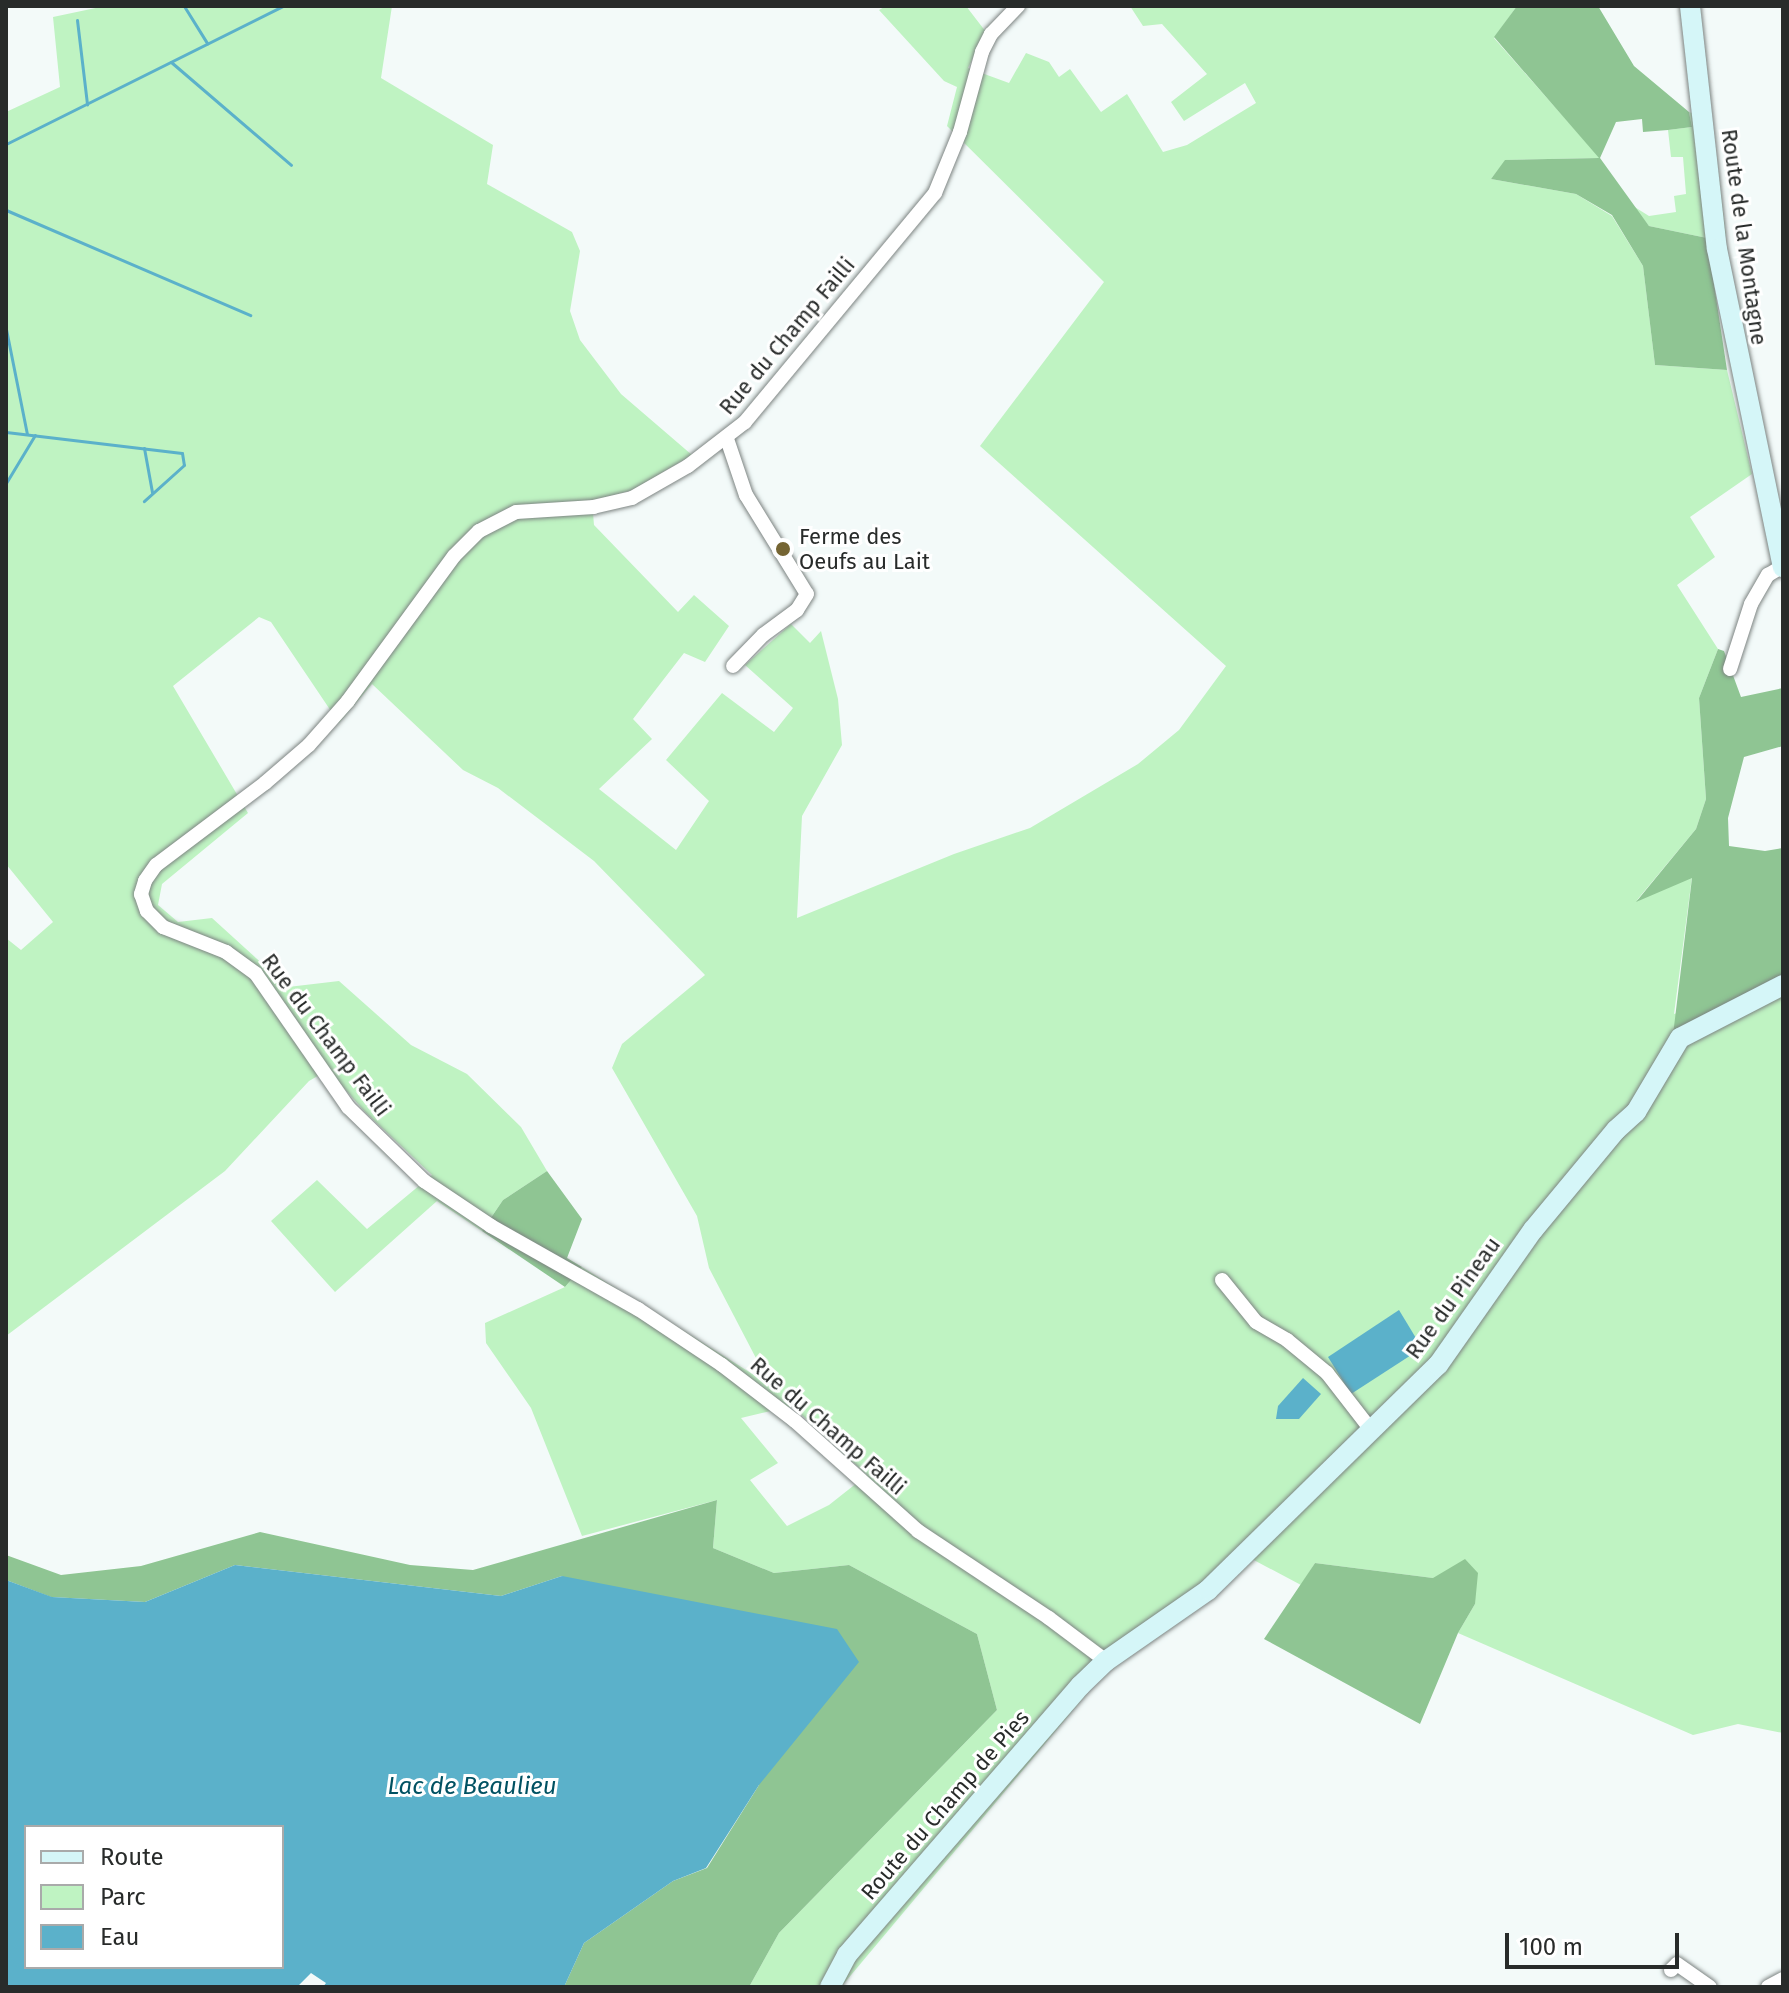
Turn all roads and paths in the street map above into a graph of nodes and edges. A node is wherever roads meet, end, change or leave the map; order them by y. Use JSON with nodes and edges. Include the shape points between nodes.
{"nodes":[{"id":1,"x":1018,"y":6,"type":"edge"},
{"id":2,"x":1690,"y":6,"type":"edge"},
{"id":3,"x":727,"y":439,"type":"junction"},
{"id":4,"x":1783,"y":567,"type":"edge"},
{"id":5,"x":733,"y":666,"type":"dead end"},
{"id":6,"x":1730,"y":669,"type":"dead end"},
{"id":7,"x":1783,"y":985,"type":"edge"},
{"id":8,"x":1222,"y":1280,"type":"dead end"},
{"id":9,"x":1372,"y":1431,"type":"junction"},
{"id":10,"x":1106,"y":1661,"type":"junction"},
{"id":11,"x":1671,"y":1970,"type":"dead end"},
{"id":12,"x":1783,"y":1979,"type":"edge"},
{"id":13,"x":830,"y":1987,"type":"edge"},
{"id":14,"x":1710,"y":1987,"type":"edge"},
{"id":15,"x":1768,"y":1987,"type":"edge"}],
"edges":[{"from":1,"to":3,"type":"street","name":"Rue du Champ Failli","via":[[991,34],[982,52],[960,132],[935,193],[769,397]]},
{"from":2,"to":4,"type":"street","name":"Route de la Montagne","via":[[1719,263]]},
{"from":3,"to":5,"type":"street","via":[[746,495],[807,594],[797,610]]},
{"from":3,"to":10,"type":"street","name":"Rue du Champ Failli","via":[[632,498],[594,507],[516,512],[479,531],[309,745],[156,865],[141,894],[147,911],[163,927],[226,952],[256,974],[348,1107],[424,1181],[491,1226],[638,1309],[733,1373],[918,1531]]},
{"from":4,"to":6,"type":"street","via":[[1768,575],[1751,604]]},
{"from":7,"to":9,"type":"street","name":"Rue du Pineau","via":[[1680,1038],[1636,1112],[1533,1230],[1438,1365]]},
{"from":8,"to":9,"type":"street","via":[[1256,1322],[1327,1373]]},
{"from":9,"to":10,"type":"street","name":"Rue du Pineau","via":[[1208,1590]]},
{"from":10,"to":13,"type":"street","name":"Route du Champ de Pies","via":[[847,1955]]},
{"from":11,"to":14,"type":"street","via":[[1677,1964]]},
{"from":12,"to":15,"type":"street"}]}
